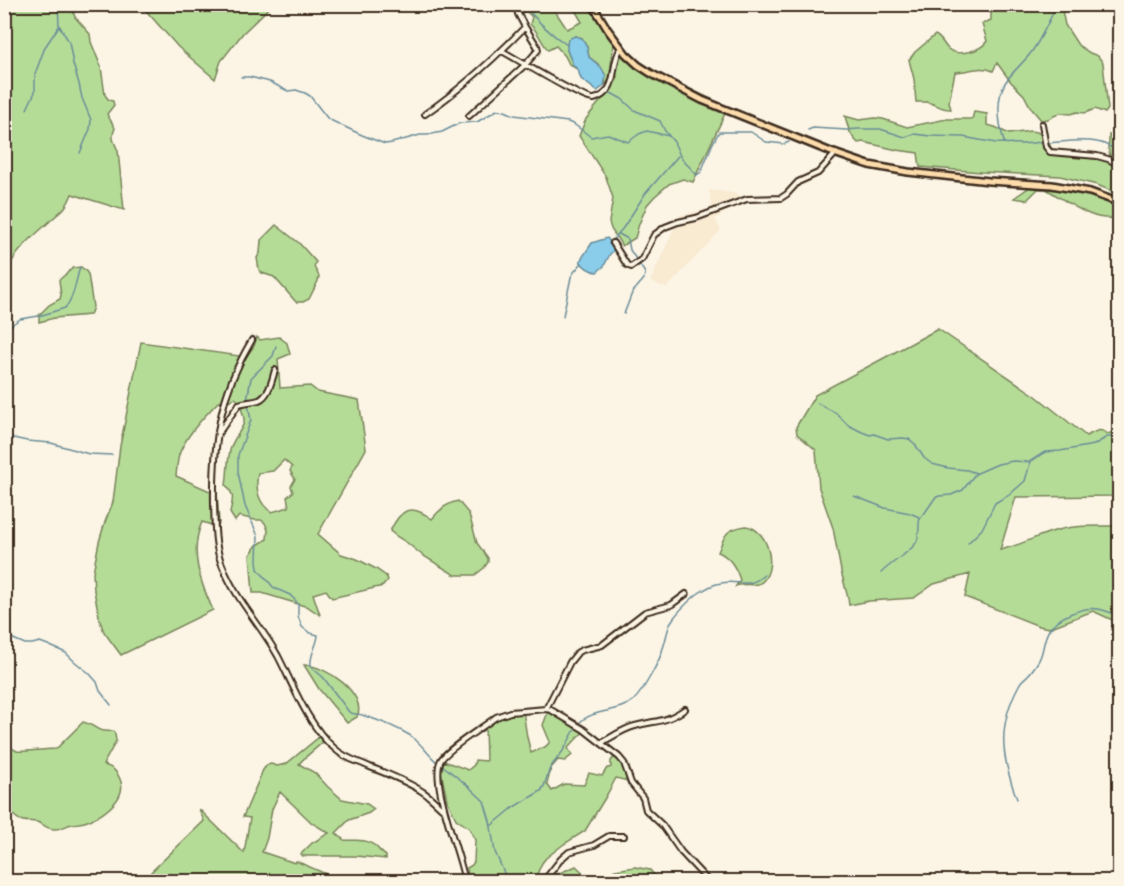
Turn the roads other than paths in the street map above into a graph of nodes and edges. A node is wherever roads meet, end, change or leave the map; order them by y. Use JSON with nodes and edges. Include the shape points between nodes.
{"nodes":[{"id":1,"x":516,"y":4,"type":"edge"},
{"id":2,"x":592,"y":4,"type":"edge"},
{"id":3,"x":525,"y":27,"type":"junction"},
{"id":4,"x":621,"y":48,"type":"junction"},
{"id":5,"x":502,"y":51,"type":"junction"},
{"id":6,"x":526,"y":64,"type":"junction"},
{"id":7,"x":425,"y":114,"type":"dead end"},
{"id":8,"x":469,"y":116,"type":"dead end"},
{"id":9,"x":1042,"y":124,"type":"dead end"},
{"id":10,"x":836,"y":153,"type":"junction"},
{"id":11,"x":1119,"y":165,"type":"edge"},
{"id":12,"x":1119,"y":202,"type":"edge"},
{"id":13,"x":613,"y":243,"type":"dead end"},
{"id":14,"x":252,"y":340,"type":"dead end"},
{"id":15,"x":275,"y":370,"type":"dead end"},
{"id":16,"x":218,"y":434,"type":"junction"},
{"id":17,"x":686,"y":594,"type":"dead end"},
{"id":18,"x":546,"y":709,"type":"junction"},
{"id":19,"x":685,"y":709,"type":"dead end"},
{"id":20,"x":602,"y":743,"type":"junction"},
{"id":21,"x":444,"y":810,"type":"junction"},
{"id":22,"x":624,"y":836,"type":"dead end"},
{"id":23,"x":6,"y":857,"type":"edge"},
{"id":24,"x":10,"y":882,"type":"edge"},
{"id":25,"x":465,"y":882,"type":"edge"},
{"id":26,"x":543,"y":882,"type":"edge"},
{"id":27,"x":709,"y":882,"type":"edge"}],
"edges":[{"from":1,"to":3,"type":"street"},
{"from":2,"to":4,"type":"highway"},
{"from":3,"to":5,"type":"street"},
{"from":3,"to":6,"type":"street","via":[[538,50]]},
{"from":4,"to":6,"type":"street","via":[[609,88],[593,99]]},
{"from":4,"to":10,"type":"highway","via":[[645,69],[702,100]]},
{"from":5,"to":6,"type":"street"},
{"from":5,"to":7,"type":"street"},
{"from":6,"to":8,"type":"street"},
{"from":9,"to":11,"type":"street","via":[[1050,152],[1097,156]]},
{"from":10,"to":12,"type":"highway","via":[[869,165],[908,172],[1052,185]]},
{"from":10,"to":13,"type":"street","via":[[818,173],[798,182],[782,198],[747,199],[665,227],[654,235],[643,258],[631,267]]},
{"from":14,"to":16,"type":"street","via":[[228,390]]},
{"from":15,"to":16,"type":"street","via":[[264,397],[239,404]]},
{"from":16,"to":21,"type":"street","via":[[215,537],[222,566],[237,596],[268,639],[304,708],[322,736],[345,757],[420,790]]},
{"from":17,"to":18,"type":"street","via":[[671,605],[645,612],[602,645],[578,652]]},
{"from":18,"to":20,"type":"street"},
{"from":18,"to":21,"type":"street","via":[[496,717],[450,751],[438,768]]},
{"from":19,"to":20,"type":"street","via":[[665,720],[630,727]]},
{"from":20,"to":27,"type":"street","via":[[624,763],[646,810]]},
{"from":21,"to":25,"type":"street"},
{"from":22,"to":26,"type":"street","via":[[609,836],[569,852]]},
{"from":23,"to":24,"type":"street","via":[[5,870]]}]}
